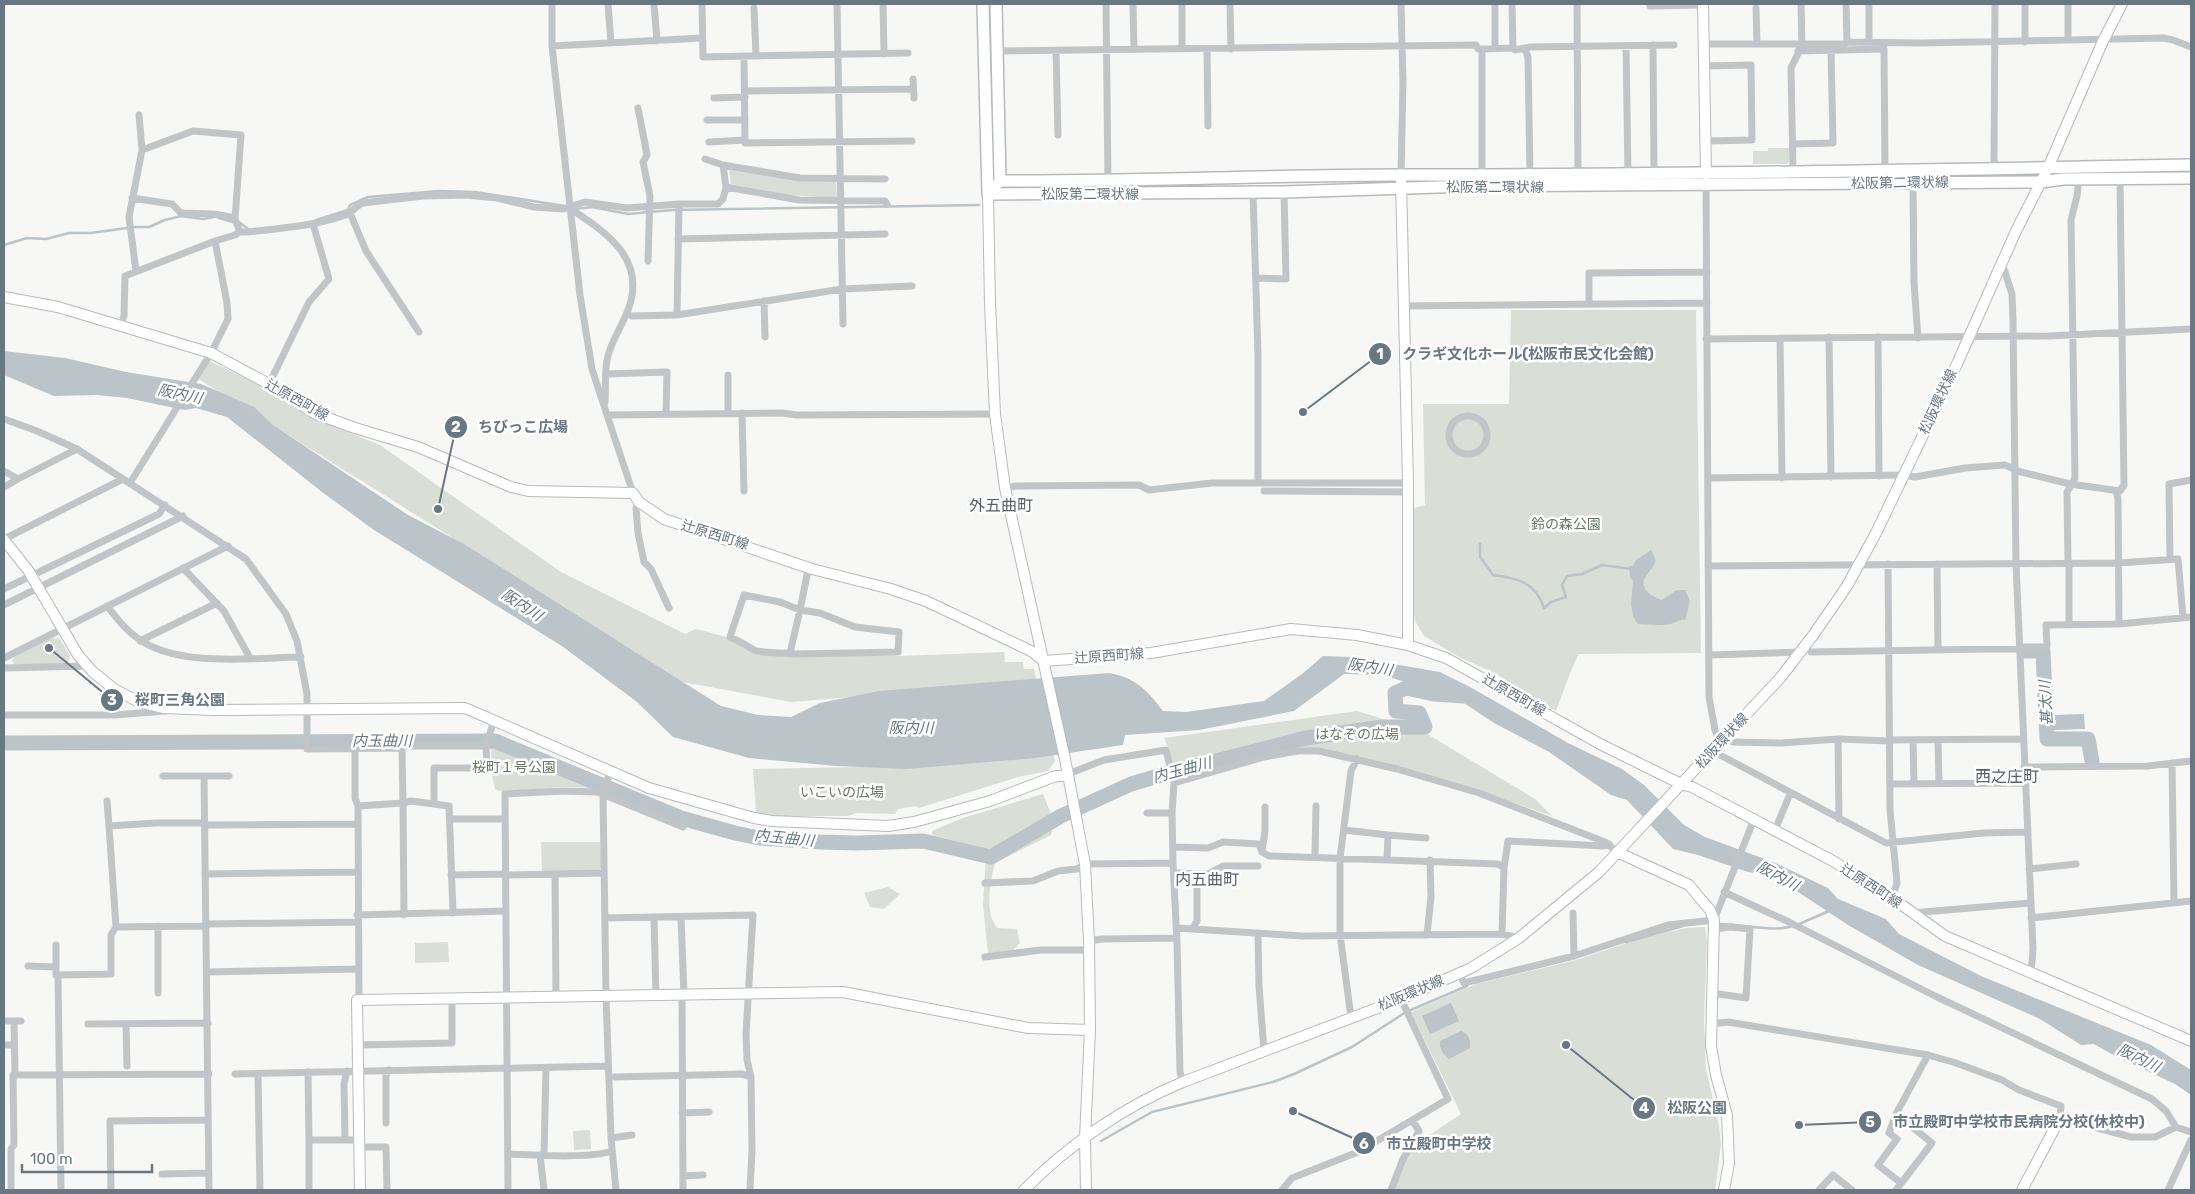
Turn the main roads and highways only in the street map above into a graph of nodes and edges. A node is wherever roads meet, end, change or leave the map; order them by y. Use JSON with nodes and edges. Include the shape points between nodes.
{"nodes":[{"id":1,"x":984,"y":4,"type":"edge"},
{"id":2,"x":996,"y":4,"type":"edge"},
{"id":3,"x":2191,"y":165,"type":"edge"},
{"id":4,"x":2191,"y":178,"type":"edge"},
{"id":5,"x":1706,"y":179,"type":"junction"}],
"edges":[{"from":1,"to":5,"type":"main road","name":"松阪第二環状線","via":[[988,194],[1284,192]]},
{"from":2,"to":5,"type":"main road","name":"松阪第二環状線","via":[[1000,181],[1628,174]]},
{"from":3,"to":5,"type":"main road","name":"松阪第二環状線","via":[[1793,172]]},
{"from":4,"to":5,"type":"main road","name":"松阪第二環状線","via":[[2041,182]]}]}
